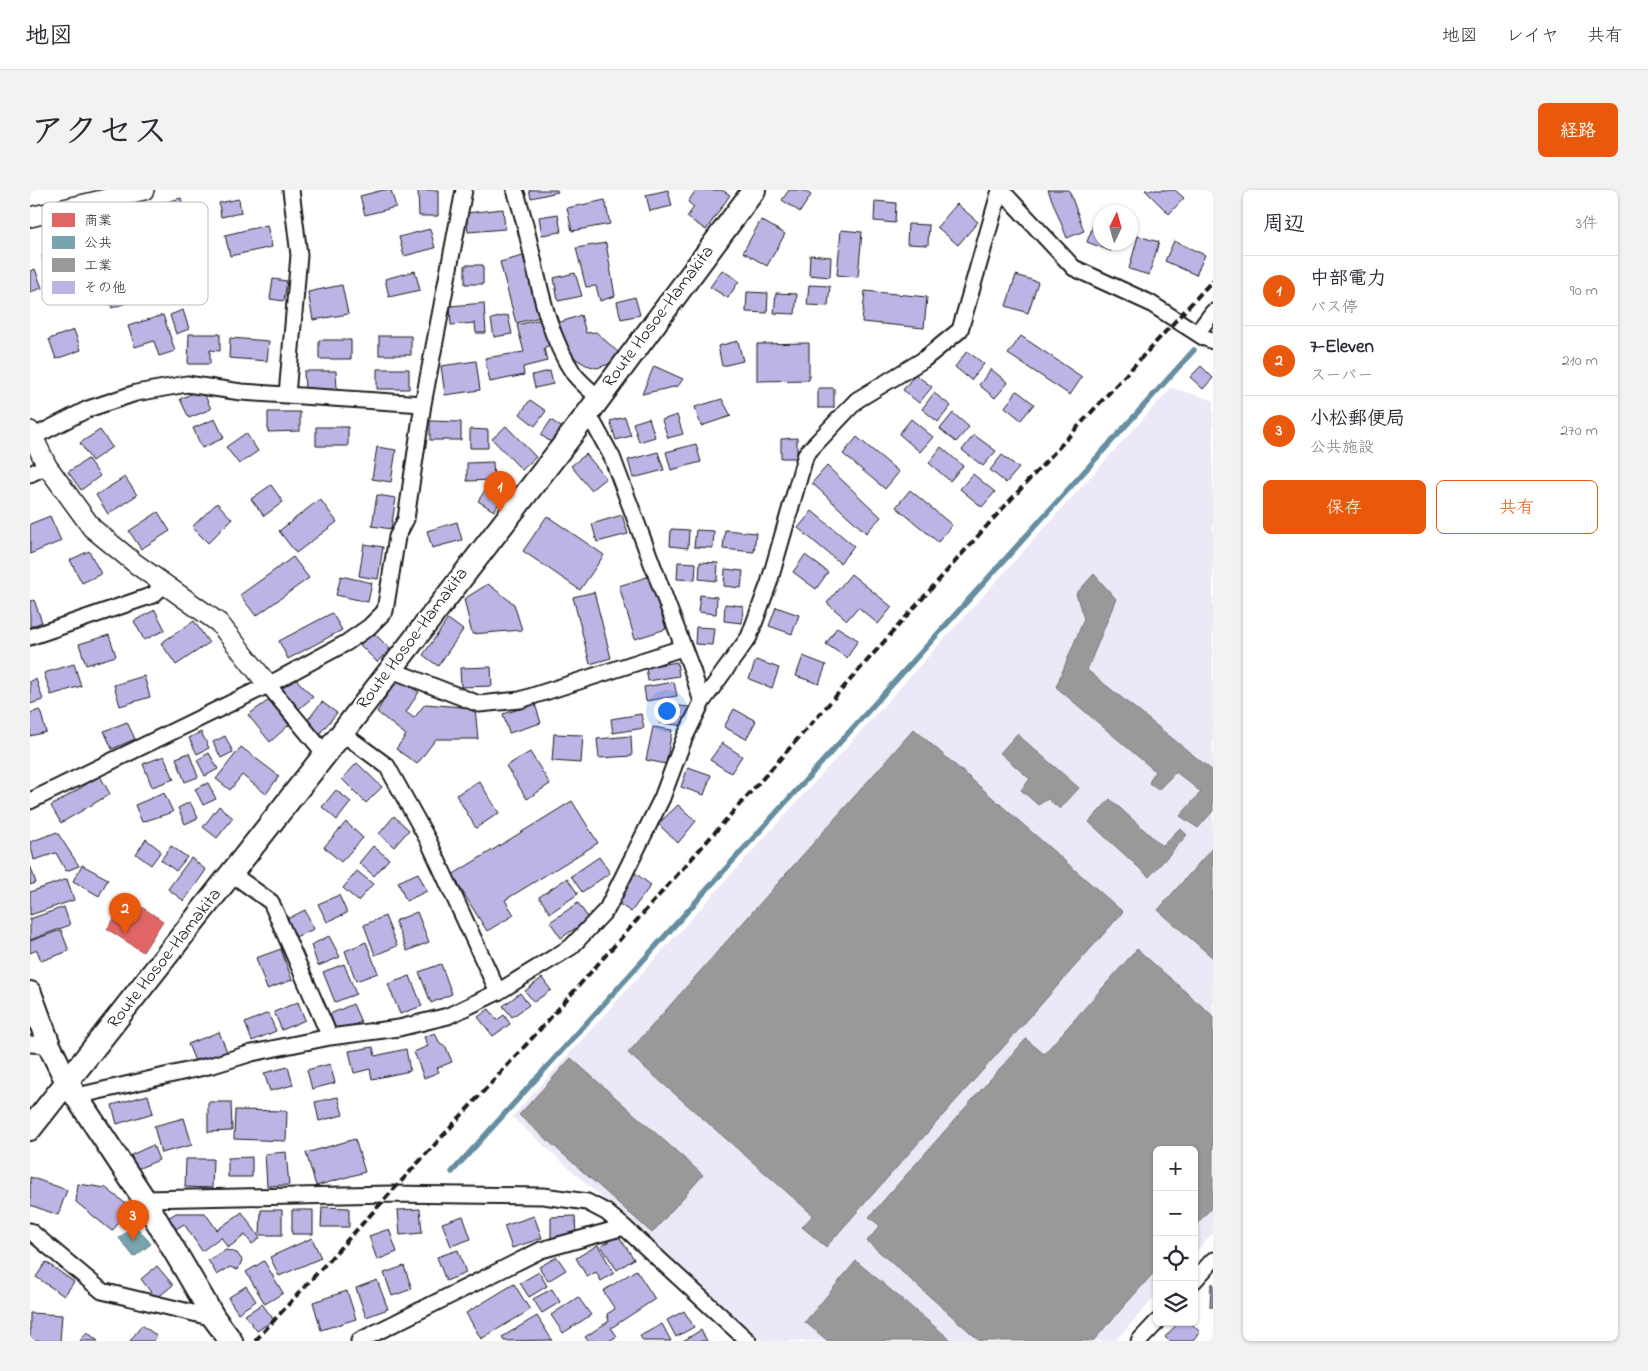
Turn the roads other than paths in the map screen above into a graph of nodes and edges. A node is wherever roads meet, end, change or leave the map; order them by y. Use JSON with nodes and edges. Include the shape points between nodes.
{"nodes":[{"id":1,"x":144,"y":190,"type":"edge"},
{"id":2,"x":291,"y":190,"type":"edge"},
{"id":3,"x":464,"y":190,"type":"edge"},
{"id":4,"x":515,"y":190,"type":"edge"},
{"id":5,"x":754,"y":190,"type":"edge"},
{"id":6,"x":1000,"y":190,"type":"edge"},
{"id":7,"x":93,"y":202,"type":"edge"},
{"id":8,"x":1213,"y":312,"type":"edge"},
{"id":9,"x":1197,"y":333,"type":"junction"},
{"id":10,"x":1213,"y":341,"type":"edge"},
{"id":11,"x":287,"y":395,"type":"junction"},
{"id":12,"x":423,"y":404,"type":"junction"},
{"id":13,"x":592,"y":407,"type":"junction"},
{"id":14,"x":32,"y":434,"type":"edge"},
{"id":15,"x":47,"y":466,"type":"junction"},
{"id":16,"x":30,"y":474,"type":"edge"},
{"id":17,"x":165,"y":584,"type":"junction"},
{"id":18,"x":30,"y":638,"type":"edge"},
{"id":19,"x":682,"y":648,"type":"junction"},
{"id":20,"x":389,"y":669,"type":"junction"},
{"id":21,"x":268,"y":685,"type":"junction"},
{"id":22,"x":702,"y":702,"type":"junction"},
{"id":23,"x":342,"y":732,"type":"junction"},
{"id":24,"x":325,"y":754,"type":"junction"},
{"id":25,"x":30,"y":801,"type":"edge"},
{"id":26,"x":232,"y":874,"type":"junction"},
{"id":27,"x":498,"y":992,"type":"junction"},
{"id":28,"x":30,"y":993,"type":"edge"},
{"id":29,"x":330,"y":1036,"type":"junction"},
{"id":30,"x":40,"y":1045,"type":"edge"},
{"id":31,"x":72,"y":1090,"type":"junction"},
{"id":32,"x":30,"y":1130,"type":"edge"},
{"id":33,"x":144,"y":1199,"type":"junction"},
{"id":34,"x":624,"y":1227,"type":"junction"},
{"id":35,"x":30,"y":1231,"type":"edge"},
{"id":36,"x":1213,"y":1260,"type":"edge"},
{"id":37,"x":1198,"y":1276,"type":"edge"},
{"id":38,"x":214,"y":1318,"type":"junction"},
{"id":39,"x":1153,"y":1326,"type":"edge"},
{"id":40,"x":231,"y":1341,"type":"edge"},
{"id":41,"x":359,"y":1341,"type":"edge"},
{"id":42,"x":748,"y":1341,"type":"edge"},
{"id":43,"x":1139,"y":1341,"type":"edge"}],
"edges":[{"from":1,"to":7,"type":"street"},
{"from":2,"to":11,"type":"street","via":[[299,255]]},
{"from":3,"to":12,"type":"street"},
{"from":4,"to":13,"type":"street","via":[[556,342]]},
{"from":5,"to":13,"type":"main road","name":"Route Hosoe-Hamakita"},
{"from":6,"to":9,"type":"street","via":[[1074,268],[1150,303]]},
{"from":6,"to":22,"type":"street","via":[[960,330],[923,360],[857,400],[806,454],[770,583],[748,637]]},
{"from":8,"to":9,"type":"street"},
{"from":9,"to":10,"type":"street"},
{"from":11,"to":12,"type":"street"},
{"from":11,"to":14,"type":"street","via":[[187,384],[170,386],[88,409]]},
{"from":12,"to":21,"type":"street","via":[[406,519],[397,537],[385,611],[346,643]]},
{"from":13,"to":19,"type":"street","via":[[594,424],[612,457]]},
{"from":13,"to":20,"type":"main road","name":"Route Hosoe-Hamakita"},
{"from":14,"to":15,"type":"street"},
{"from":15,"to":16,"type":"street"},
{"from":15,"to":17,"type":"street","via":[[92,528]]},
{"from":17,"to":18,"type":"street","via":[[153,595]]},
{"from":17,"to":21,"type":"street","via":[[219,623]]},
{"from":19,"to":20,"type":"street","via":[[520,700],[479,704]]},
{"from":19,"to":22,"type":"street"},
{"from":20,"to":23,"type":"main road","name":"Route Hosoe-Hamakita"},
{"from":21,"to":24,"type":"street"},
{"from":21,"to":25,"type":"street"},
{"from":22,"to":27,"type":"street","via":[[662,798],[607,909],[571,947]]},
{"from":23,"to":24,"type":"main road","name":"Route Hosoe-Hamakita"},
{"from":23,"to":27,"type":"street","via":[[388,766],[428,840]]},
{"from":24,"to":26,"type":"main road","name":"Route Hosoe-Hamakita"},
{"from":26,"to":29,"type":"street","via":[[271,902]]},
{"from":26,"to":31,"type":"main road","name":"Route Hosoe-Hamakita"},
{"from":27,"to":29,"type":"street","via":[[448,1016],[399,1028]]},
{"from":28,"to":30,"type":"main road"},
{"from":29,"to":31,"type":"street","via":[[213,1065]]},
{"from":30,"to":31,"type":"main road"},
{"from":31,"to":32,"type":"main road","name":"Route Hosoe-Hamakita"},
{"from":31,"to":33,"type":"main road"},
{"from":33,"to":34,"type":"street","via":[[390,1194],[543,1196],[587,1202]]},
{"from":33,"to":38,"type":"main road"},
{"from":34,"to":41,"type":"street","via":[[542,1250]]},
{"from":34,"to":42,"type":"street"},
{"from":35,"to":38,"type":"street","via":[[102,1291]]},
{"from":36,"to":37,"type":"street"},
{"from":38,"to":40,"type":"main road"},
{"from":39,"to":43,"type":"street"}]}
